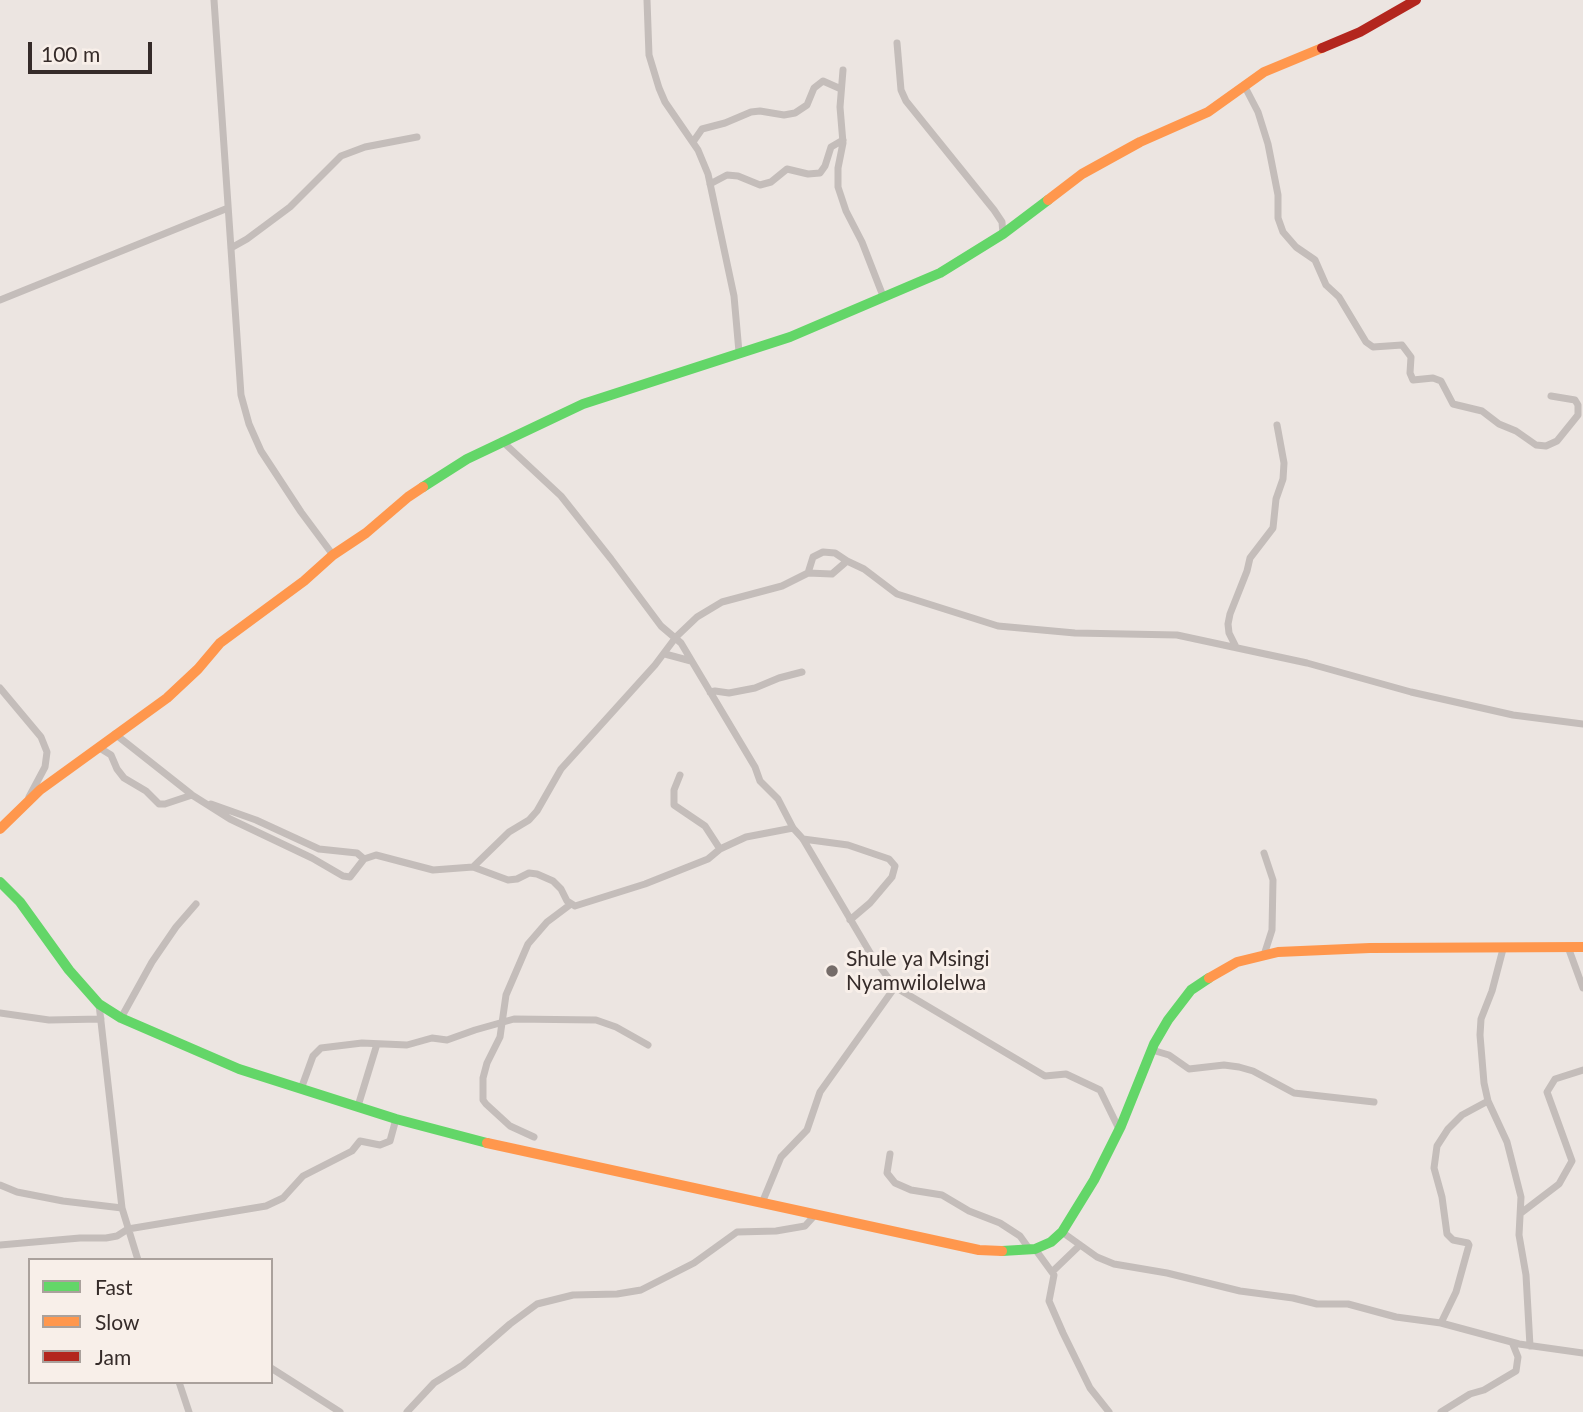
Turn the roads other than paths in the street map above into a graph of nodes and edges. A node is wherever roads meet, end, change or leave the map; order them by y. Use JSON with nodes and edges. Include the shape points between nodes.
{"nodes":[{"id":1,"x":214,"y":0,"type":"edge"},
{"id":2,"x":647,"y":0,"type":"edge"},
{"id":3,"x":1416,"y":0,"type":"edge"},
{"id":4,"x":897,"y":43,"type":"dead end"},
{"id":5,"x":843,"y":70,"type":"dead end"},
{"id":6,"x":1245,"y":87,"type":"junction"},
{"id":7,"x":841,"y":89,"type":"junction"},
{"id":8,"x":417,"y":137,"type":"dead end"},
{"id":9,"x":843,"y":139,"type":"junction"},
{"id":10,"x":693,"y":142,"type":"junction"},
{"id":11,"x":710,"y":184,"type":"junction"},
{"id":12,"x":228,"y":208,"type":"junction"},
{"id":13,"x":1003,"y":234,"type":"junction"},
{"id":14,"x":231,"y":248,"type":"junction"},
{"id":15,"x":883,"y":296,"type":"junction"},
{"id":16,"x":0,"y":300,"type":"edge"},
{"id":17,"x":739,"y":352,"type":"junction"},
{"id":18,"x":1551,"y":396,"type":"dead end"},
{"id":19,"x":1277,"y":425,"type":"dead end"},
{"id":20,"x":502,"y":441,"type":"junction"},
{"id":21,"x":333,"y":555,"type":"junction"},
{"id":22,"x":846,"y":561,"type":"junction"},
{"id":23,"x":808,"y":573,"type":"junction"},
{"id":24,"x":676,"y":637,"type":"junction"},
{"id":25,"x":1236,"y":647,"type":"junction"},
{"id":26,"x":665,"y":654,"type":"junction"},
{"id":27,"x":691,"y":662,"type":"junction"},
{"id":28,"x":802,"y":673,"type":"dead end"},
{"id":29,"x":0,"y":688,"type":"edge"},
{"id":30,"x":710,"y":692,"type":"junction"},
{"id":31,"x":1583,"y":724,"type":"edge"},
{"id":32,"x":115,"y":734,"type":"junction"},
{"id":33,"x":97,"y":747,"type":"junction"},
{"id":34,"x":680,"y":775,"type":"dead end"},
{"id":35,"x":191,"y":795,"type":"junction"},
{"id":36,"x":26,"y":801,"type":"junction"},
{"id":37,"x":204,"y":802,"type":"junction"},
{"id":38,"x":793,"y":828,"type":"junction"},
{"id":39,"x":0,"y":829,"type":"edge"},
{"id":40,"x":803,"y":839,"type":"junction"},
{"id":41,"x":720,"y":849,"type":"junction"},
{"id":42,"x":1264,"y":853,"type":"dead end"},
{"id":43,"x":365,"y":859,"type":"junction"},
{"id":44,"x":473,"y":867,"type":"junction"},
{"id":45,"x":0,"y":882,"type":"edge"},
{"id":46,"x":196,"y":904,"type":"dead end"},
{"id":47,"x":571,"y":904,"type":"junction"},
{"id":48,"x":850,"y":920,"type":"junction"},
{"id":49,"x":1568,"y":947,"type":"junction"},
{"id":50,"x":1583,"y":947,"type":"edge"},
{"id":51,"x":1503,"y":949,"type":"junction"},
{"id":52,"x":1264,"y":955,"type":"junction"},
{"id":53,"x":895,"y":987,"type":"junction"},
{"id":54,"x":1583,"y":988,"type":"edge"},
{"id":55,"x":99,"y":1004,"type":"junction"},
{"id":56,"x":0,"y":1013,"type":"edge"},
{"id":57,"x":121,"y":1018,"type":"junction"},
{"id":58,"x":101,"y":1019,"type":"junction"},
{"id":59,"x":502,"y":1022,"type":"junction"},
{"id":60,"x":377,"y":1044,"type":"junction"},
{"id":61,"x":648,"y":1045,"type":"dead end"},
{"id":62,"x":1152,"y":1050,"type":"junction"},
{"id":63,"x":1583,"y":1070,"type":"edge"},
{"id":64,"x":301,"y":1089,"type":"junction"},
{"id":65,"x":1488,"y":1101,"type":"junction"},
{"id":66,"x":1374,"y":1102,"type":"dead end"},
{"id":67,"x":358,"y":1106,"type":"junction"},
{"id":68,"x":396,"y":1119,"type":"junction"},
{"id":69,"x":1119,"y":1129,"type":"junction"},
{"id":70,"x":534,"y":1138,"type":"dead end"},
{"id":71,"x":890,"y":1154,"type":"dead end"},
{"id":72,"x":0,"y":1185,"type":"edge"},
{"id":73,"x":762,"y":1203,"type":"junction"},
{"id":74,"x":122,"y":1208,"type":"junction"},
{"id":75,"x":1521,"y":1213,"type":"junction"},
{"id":76,"x":816,"y":1215,"type":"junction"},
{"id":77,"x":128,"y":1229,"type":"junction"},
{"id":78,"x":1062,"y":1232,"type":"junction"},
{"id":79,"x":0,"y":1245,"type":"edge"},
{"id":80,"x":1080,"y":1245,"type":"junction"},
{"id":81,"x":1032,"y":1250,"type":"junction"},
{"id":82,"x":137,"y":1258,"type":"edge"},
{"id":83,"x":1053,"y":1271,"type":"junction"},
{"id":84,"x":1441,"y":1323,"type":"junction"},
{"id":85,"x":1512,"y":1342,"type":"junction"},
{"id":86,"x":1530,"y":1346,"type":"junction"},
{"id":87,"x":1583,"y":1353,"type":"edge"},
{"id":88,"x":273,"y":1369,"type":"edge"},
{"id":89,"x":180,"y":1384,"type":"edge"},
{"id":90,"x":189,"y":1412,"type":"edge"},
{"id":91,"x":340,"y":1412,"type":"edge"},
{"id":92,"x":407,"y":1412,"type":"edge"},
{"id":93,"x":1110,"y":1412,"type":"edge"},
{"id":94,"x":1441,"y":1412,"type":"edge"}],
"edges":[{"from":1,"to":12,"type":"street"},
{"from":2,"to":10,"type":"street","via":[[653,71],[665,102]]},
{"from":3,"to":6,"type":"street","via":[[1360,32],[1265,72]]},
{"from":4,"to":13,"type":"street","via":[[906,102],[994,210]]},
{"from":5,"to":7,"type":"street"},
{"from":6,"to":13,"type":"street","via":[[1196,119],[1140,142],[1082,174]]},
{"from":6,"to":18,"type":"street","via":[[1268,144],[1283,232],[1315,260],[1326,285],[1366,342],[1373,347],[1402,345],[1411,356],[1413,380],[1441,381],[1453,404],[1482,411],[1536,445],[1557,441],[1578,415],[1575,400]]},
{"from":7,"to":9,"type":"street"},
{"from":7,"to":10,"type":"street","via":[[822,81],[807,105],[795,113],[751,112],[706,127]]},
{"from":8,"to":14,"type":"street","via":[[341,156],[282,213]]},
{"from":9,"to":11,"type":"street","via":[[831,147],[820,173],[787,169],[760,185],[727,175]]},
{"from":9,"to":15,"type":"street","via":[[837,176],[840,193]]},
{"from":10,"to":11,"type":"street"},
{"from":11,"to":17,"type":"street","via":[[734,296]]},
{"from":12,"to":14,"type":"street"},
{"from":12,"to":16,"type":"street"},
{"from":13,"to":15,"type":"street","via":[[955,266]]},
{"from":14,"to":21,"type":"street","via":[[237,369],[249,424],[274,474]]},
{"from":15,"to":17,"type":"street","via":[[812,328]]},
{"from":17,"to":20,"type":"street","via":[[602,396]]},
{"from":19,"to":25,"type":"street","via":[[1283,478],[1273,528],[1250,558],[1230,614],[1229,633]]},
{"from":20,"to":21,"type":"street","via":[[408,497]]},
{"from":20,"to":24,"type":"street","via":[[561,496],[661,626]]},
{"from":21,"to":32,"type":"street","via":[[220,643],[167,698]]},
{"from":22,"to":23,"type":"street","via":[[832,573]]},
{"from":22,"to":23,"type":"street","via":[[835,553],[822,552],[813,557]]},
{"from":22,"to":25,"type":"street","via":[[897,594],[998,626],[1177,635]]},
{"from":23,"to":24,"type":"street","via":[[782,586],[713,606]]},
{"from":24,"to":26,"type":"street"},
{"from":24,"to":27,"type":"street"},
{"from":25,"to":31,"type":"street","via":[[1513,715]]},
{"from":26,"to":27,"type":"street"},
{"from":26,"to":44,"type":"street","via":[[561,769],[530,820],[509,832]]},
{"from":27,"to":30,"type":"street"},
{"from":28,"to":30,"type":"street","via":[[755,688]]},
{"from":29,"to":36,"type":"street","via":[[41,737],[47,752],[45,767]]},
{"from":30,"to":38,"type":"street","via":[[760,781],[778,799]]},
{"from":32,"to":33,"type":"street"},
{"from":32,"to":35,"type":"street"},
{"from":33,"to":35,"type":"street","via":[[111,755],[124,778],[159,804]]},
{"from":33,"to":36,"type":"street"},
{"from":34,"to":41,"type":"street","via":[[674,805],[705,826]]},
{"from":35,"to":37,"type":"street"},
{"from":36,"to":39,"type":"street"},
{"from":37,"to":43,"type":"street","via":[[319,849],[357,853]]},
{"from":37,"to":43,"type":"street","via":[[343,876],[350,877]]},
{"from":38,"to":40,"type":"street"},
{"from":38,"to":41,"type":"street","via":[[746,837]]},
{"from":40,"to":48,"type":"street"},
{"from":40,"to":48,"type":"street","via":[[848,845],[889,859],[895,866],[886,884]]},
{"from":41,"to":47,"type":"street","via":[[708,859],[645,884],[581,905]]},
{"from":42,"to":52,"type":"street","via":[[1273,880],[1271,940]]},
{"from":43,"to":44,"type":"street","via":[[376,855],[433,870]]},
{"from":44,"to":47,"type":"street","via":[[508,880],[530,873],[545,876]]},
{"from":45,"to":55,"type":"street"},
{"from":46,"to":57,"type":"street","via":[[152,962]]},
{"from":47,"to":59,"type":"street","via":[[528,944],[506,995]]},
{"from":48,"to":53,"type":"street"},
{"from":49,"to":50,"type":"street"},
{"from":49,"to":51,"type":"street"},
{"from":49,"to":54,"type":"street"},
{"from":51,"to":52,"type":"street","via":[[1370,948]]},
{"from":51,"to":65,"type":"street","via":[[1481,1019]]},
{"from":52,"to":62,"type":"street","via":[[1220,970],[1191,990]]},
{"from":53,"to":69,"type":"street","via":[[1045,1076],[1066,1073],[1100,1090]]},
{"from":53,"to":73,"type":"street","via":[[820,1092],[807,1130],[781,1157]]},
{"from":55,"to":57,"type":"street"},
{"from":55,"to":58,"type":"street"},
{"from":56,"to":58,"type":"street","via":[[49,1020]]},
{"from":57,"to":64,"type":"street","via":[[239,1069]]},
{"from":58,"to":74,"type":"street"},
{"from":59,"to":60,"type":"street","via":[[447,1040]]},
{"from":59,"to":61,"type":"street","via":[[596,1020]]},
{"from":59,"to":70,"type":"street","via":[[500,1037],[486,1063],[483,1100],[510,1126]]},
{"from":60,"to":64,"type":"street","via":[[321,1048],[313,1056]]},
{"from":60,"to":67,"type":"street"},
{"from":62,"to":66,"type":"street","via":[[1189,1069],[1238,1067],[1294,1093]]},
{"from":62,"to":69,"type":"street"},
{"from":63,"to":75,"type":"street","via":[[1555,1079],[1547,1092],[1572,1161],[1559,1184]]},
{"from":64,"to":67,"type":"street"},
{"from":65,"to":75,"type":"street","via":[[1507,1142]]},
{"from":65,"to":84,"type":"street","via":[[1462,1115],[1437,1146],[1434,1168],[1447,1234],[1469,1245],[1456,1292]]},
{"from":67,"to":68,"type":"street"},
{"from":68,"to":73,"type":"street"},
{"from":68,"to":77,"type":"street","via":[[390,1141],[380,1145],[360,1141],[352,1151],[303,1176],[283,1198],[266,1206]]},
{"from":69,"to":78,"type":"street"},
{"from":71,"to":81,"type":"street","via":[[887,1173],[895,1184],[942,1195],[1000,1223]]},
{"from":72,"to":74,"type":"street","via":[[64,1201]]},
{"from":73,"to":76,"type":"street"},
{"from":74,"to":77,"type":"street"},
{"from":75,"to":86,"type":"street"},
{"from":76,"to":81,"type":"street","via":[[979,1250]]},
{"from":76,"to":92,"type":"street","via":[[805,1226],[737,1232],[641,1290],[573,1295],[537,1304],[434,1383]]},
{"from":77,"to":79,"type":"street","via":[[106,1238]]},
{"from":77,"to":82,"type":"street"},
{"from":78,"to":80,"type":"street"},
{"from":78,"to":81,"type":"street"},
{"from":80,"to":83,"type":"street"},
{"from":80,"to":84,"type":"street","via":[[1114,1264],[1240,1291],[1317,1304],[1348,1304]]},
{"from":81,"to":83,"type":"street"},
{"from":83,"to":93,"type":"street","via":[[1049,1301],[1090,1388]]},
{"from":84,"to":85,"type":"street"},
{"from":85,"to":86,"type":"street"},
{"from":85,"to":94,"type":"street","via":[[1518,1357],[1516,1371]]},
{"from":86,"to":87,"type":"street"},
{"from":88,"to":91,"type":"street"},
{"from":89,"to":90,"type":"street"}]}
